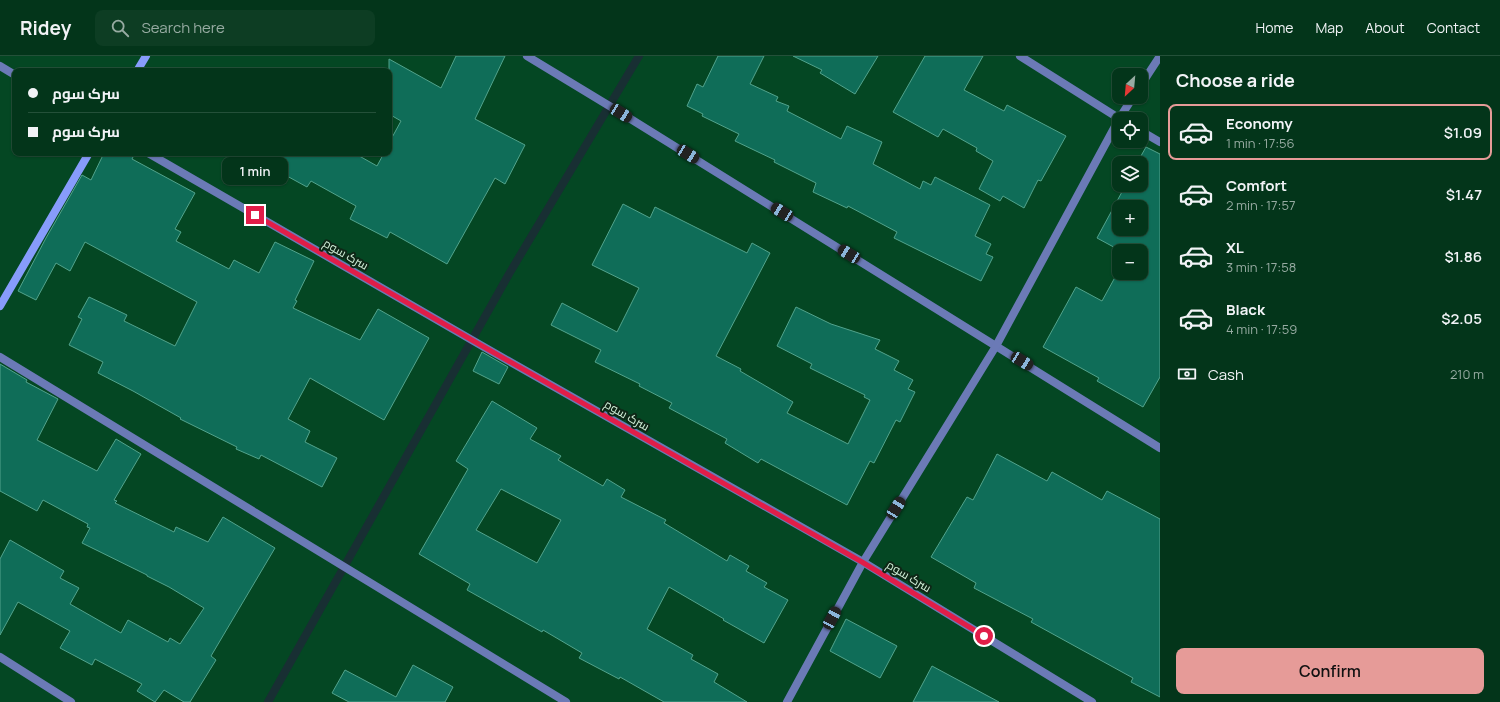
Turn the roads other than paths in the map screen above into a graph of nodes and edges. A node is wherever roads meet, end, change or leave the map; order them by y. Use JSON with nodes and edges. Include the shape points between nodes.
{"nodes":[{"id":1,"x":146,"y":56,"type":"edge"},
{"id":2,"x":527,"y":56,"type":"edge"},
{"id":3,"x":1020,"y":56,"type":"edge"},
{"id":4,"x":1160,"y":56,"type":"edge"},
{"id":5,"x":0,"y":66,"type":"edge"},
{"id":6,"x":139,"y":68,"type":"edge"},
{"id":7,"x":12,"y":73,"type":"edge"},
{"id":8,"x":1148,"y":74,"type":"edge"},
{"id":9,"x":1112,"y":115,"type":"edge"},
{"id":10,"x":1112,"y":132,"type":"edge"},
{"id":11,"x":1148,"y":135,"type":"edge"},
{"id":12,"x":1160,"y":142,"type":"edge"},
{"id":13,"x":87,"y":156,"type":"edge"},
{"id":14,"x":153,"y":156,"type":"edge"},
{"id":15,"x":0,"y":306,"type":"edge"},
{"id":16,"x":996,"y":346,"type":"junction"},
{"id":17,"x":0,"y":357,"type":"edge"},
{"id":18,"x":1160,"y":448,"type":"edge"},
{"id":19,"x":862,"y":562,"type":"junction"},
{"id":20,"x":0,"y":657,"type":"edge"},
{"id":21,"x":70,"y":702,"type":"edge"},
{"id":22,"x":566,"y":702,"type":"edge"},
{"id":23,"x":788,"y":702,"type":"edge"},
{"id":24,"x":1092,"y":702,"type":"edge"}],
"edges":[{"from":1,"to":6,"type":"main road"},
{"from":2,"to":16,"type":"street"},
{"from":3,"to":9,"type":"street"},
{"from":4,"to":8,"type":"street"},
{"from":5,"to":7,"type":"street"},
{"from":10,"to":16,"type":"street"},
{"from":11,"to":12,"type":"street"},
{"from":13,"to":15,"type":"main road"},
{"from":14,"to":19,"type":"street","name":"سرک سوم"},
{"from":16,"to":18,"type":"street"},
{"from":16,"to":19,"type":"street"},
{"from":17,"to":22,"type":"street"},
{"from":19,"to":23,"type":"street"},
{"from":19,"to":24,"type":"street","name":"سرک سوم"},
{"from":20,"to":21,"type":"street"}]}
